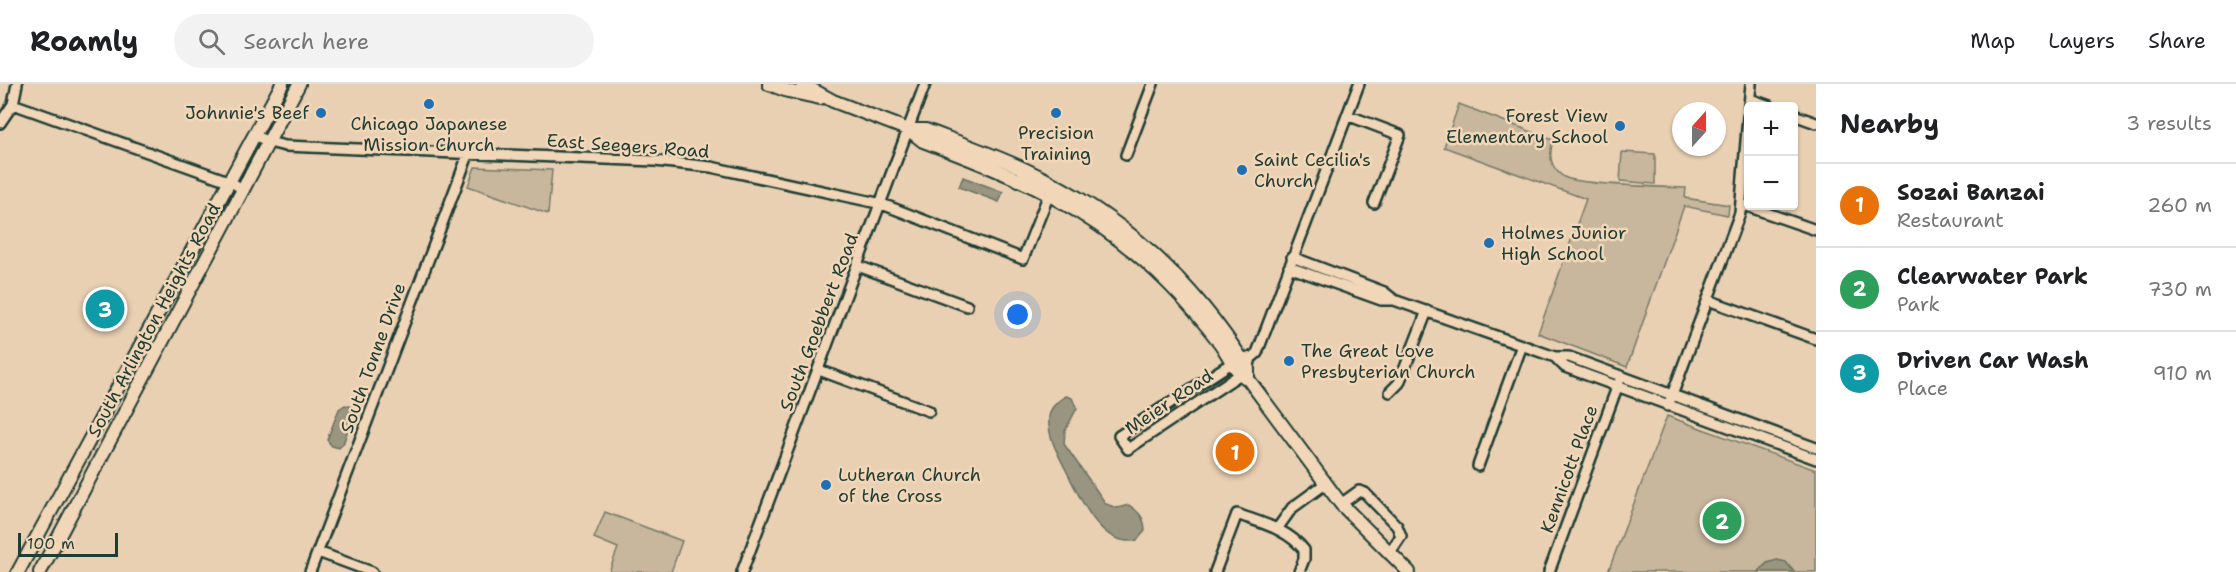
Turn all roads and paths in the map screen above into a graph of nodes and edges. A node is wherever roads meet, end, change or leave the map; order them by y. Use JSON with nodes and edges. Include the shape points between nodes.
{"nodes":[{"id":1,"x":17,"y":84,"type":"edge"},
{"id":2,"x":282,"y":84,"type":"edge"},
{"id":3,"x":299,"y":84,"type":"edge"},
{"id":4,"x":769,"y":84,"type":"edge"},
{"id":5,"x":802,"y":84,"type":"edge"},
{"id":6,"x":925,"y":84,"type":"edge"},
{"id":7,"x":1153,"y":84,"type":"edge"},
{"id":8,"x":1359,"y":84,"type":"edge"},
{"id":9,"x":1751,"y":84,"type":"edge"},
{"id":10,"x":833,"y":101,"type":"junction"},
{"id":11,"x":1750,"y":102,"type":"edge"},
{"id":12,"x":13,"y":104,"type":"junction"},
{"id":13,"x":1347,"y":115,"type":"junction"},
{"id":14,"x":1798,"y":116,"type":"edge"},
{"id":15,"x":0,"y":123,"type":"edge"},
{"id":16,"x":1816,"y":123,"type":"edge"},
{"id":17,"x":909,"y":130,"type":"junction"},
{"id":18,"x":256,"y":136,"type":"junction"},
{"id":19,"x":270,"y":142,"type":"junction"},
{"id":20,"x":468,"y":155,"type":"junction"},
{"id":21,"x":1126,"y":155,"type":"dead end"},
{"id":22,"x":1745,"y":156,"type":"edge"},
{"id":23,"x":231,"y":182,"type":"junction"},
{"id":24,"x":244,"y":190,"type":"junction"},
{"id":25,"x":1049,"y":194,"type":"junction"},
{"id":26,"x":1374,"y":202,"type":"dead end"},
{"id":27,"x":882,"y":204,"type":"junction"},
{"id":28,"x":1741,"y":204,"type":"junction"},
{"id":29,"x":1816,"y":230,"type":"edge"},
{"id":30,"x":1290,"y":262,"type":"junction"},
{"id":31,"x":858,"y":266,"type":"junction"},
{"id":32,"x":1708,"y":300,"type":"junction"},
{"id":33,"x":967,"y":306,"type":"dead end"},
{"id":34,"x":1426,"y":312,"type":"junction"},
{"id":35,"x":1816,"y":339,"type":"edge"},
{"id":36,"x":1522,"y":345,"type":"junction"},
{"id":37,"x":1555,"y":357,"type":"junction"},
{"id":38,"x":1243,"y":366,"type":"junction"},
{"id":39,"x":819,"y":370,"type":"junction"},
{"id":40,"x":1620,"y":377,"type":"junction"},
{"id":41,"x":1617,"y":387,"type":"junction"},
{"id":42,"x":1390,"y":392,"type":"dead end"},
{"id":43,"x":1673,"y":396,"type":"junction"},
{"id":44,"x":1668,"y":406,"type":"junction"},
{"id":45,"x":929,"y":411,"type":"dead end"},
{"id":46,"x":1816,"y":448,"type":"edge"},
{"id":47,"x":1816,"y":459,"type":"edge"},
{"id":48,"x":1478,"y":466,"type":"dead end"},
{"id":49,"x":1325,"y":484,"type":"junction"},
{"id":50,"x":1341,"y":504,"type":"junction"},
{"id":51,"x":1277,"y":530,"type":"junction"},
{"id":52,"x":318,"y":552,"type":"junction"},
{"id":53,"x":1389,"y":554,"type":"junction"},
{"id":54,"x":18,"y":572,"type":"edge"},
{"id":55,"x":40,"y":572,"type":"edge"},
{"id":56,"x":310,"y":572,"type":"edge"},
{"id":57,"x":372,"y":572,"type":"edge"},
{"id":58,"x":742,"y":572,"type":"edge"},
{"id":59,"x":1215,"y":572,"type":"edge"},
{"id":60,"x":1299,"y":572,"type":"edge"},
{"id":61,"x":1409,"y":572,"type":"edge"},
{"id":62,"x":1549,"y":572,"type":"edge"}],
"edges":[{"from":1,"to":12,"type":"street"},
{"from":2,"to":18,"type":"main road","name":"South Arlington Heights Road"},
{"from":3,"to":19,"type":"main road","name":"South Arlington Heights Road"},
{"from":4,"to":10,"type":"main road"},
{"from":5,"to":10,"type":"main road"},
{"from":6,"to":17,"type":"street","name":"South Goebbert Road"},
{"from":7,"to":21,"type":"street"},
{"from":8,"to":13,"type":"street"},
{"from":9,"to":11,"type":"street"},
{"from":10,"to":17,"type":"main road"},
{"from":12,"to":15,"type":"street"},
{"from":12,"to":23,"type":"street"},
{"from":13,"to":26,"type":"street","via":[[1400,135]]},
{"from":13,"to":30,"type":"street"},
{"from":14,"to":16,"type":"street"},
{"from":17,"to":25,"type":"main road","via":[[923,141]]},
{"from":17,"to":27,"type":"street","name":"South Goebbert Road"},
{"from":17,"to":38,"type":"main road","via":[[926,130],[989,154],[1095,208],[1169,268],[1211,315]]},
{"from":18,"to":19,"type":"street","name":"East Seegers Road"},
{"from":18,"to":23,"type":"main road","name":"South Arlington Heights Road"},
{"from":19,"to":20,"type":"street","name":"East Seegers Road","via":[[285,146]]},
{"from":19,"to":24,"type":"main road","name":"South Arlington Heights Road"},
{"from":20,"to":27,"type":"street","name":"East Seegers Road","via":[[672,163],[721,169]]},
{"from":20,"to":52,"type":"street","name":"South Tonne Drive"},
{"from":22,"to":28,"type":"street"},
{"from":23,"to":24,"type":"street"},
{"from":23,"to":54,"type":"main road","name":"South Arlington Heights Road"},
{"from":24,"to":55,"type":"main road","name":"South Arlington Heights Road"},
{"from":25,"to":27,"type":"street","name":"East Seegers Road","via":[[1023,259]]},
{"from":25,"to":38,"type":"main road","via":[[1113,234],[1151,266]]},
{"from":27,"to":31,"type":"street","name":"South Goebbert Road"},
{"from":28,"to":29,"type":"street"},
{"from":28,"to":32,"type":"street"},
{"from":30,"to":34,"type":"street","via":[[1384,292]]},
{"from":30,"to":38,"type":"street","via":[[1257,353]]},
{"from":31,"to":33,"type":"street"},
{"from":31,"to":39,"type":"street","name":"South Goebbert Road"},
{"from":32,"to":35,"type":"street"},
{"from":32,"to":43,"type":"street"},
{"from":34,"to":36,"type":"street"},
{"from":34,"to":42,"type":"street","via":[[1399,382]]},
{"from":36,"to":37,"type":"street"},
{"from":36,"to":48,"type":"street"},
{"from":37,"to":40,"type":"street","via":[[1569,357]]},
{"from":37,"to":41,"type":"street","via":[[1565,367]]},
{"from":38,"to":38,"type":"street","name":"Meier Road","via":[[1119,436],[1128,449]]},
{"from":38,"to":49,"type":"main road","via":[[1266,405]]},
{"from":39,"to":45,"type":"street"},
{"from":39,"to":58,"type":"street","name":"South Goebbert Road"},
{"from":40,"to":41,"type":"street","name":"Kennicott Place"},
{"from":40,"to":43,"type":"street"},
{"from":41,"to":44,"type":"street"},
{"from":41,"to":62,"type":"street","name":"Kennicott Place"},
{"from":43,"to":44,"type":"street"},
{"from":43,"to":46,"type":"street"},
{"from":44,"to":47,"type":"street"},
{"from":49,"to":50,"type":"main road"},
{"from":49,"to":51,"type":"street","via":[[1292,508]]},
{"from":50,"to":53,"type":"main road"},
{"from":50,"to":53,"type":"street","via":[[1359,491],[1365,493],[1397,526],[1401,536]]},
{"from":51,"to":59,"type":"street","via":[[1237,514]]},
{"from":51,"to":60,"type":"street","via":[[1296,539],[1304,550]]},
{"from":52,"to":56,"type":"street","name":"South Tonne Drive"},
{"from":52,"to":57,"type":"street"},
{"from":53,"to":61,"type":"main road"}]}
